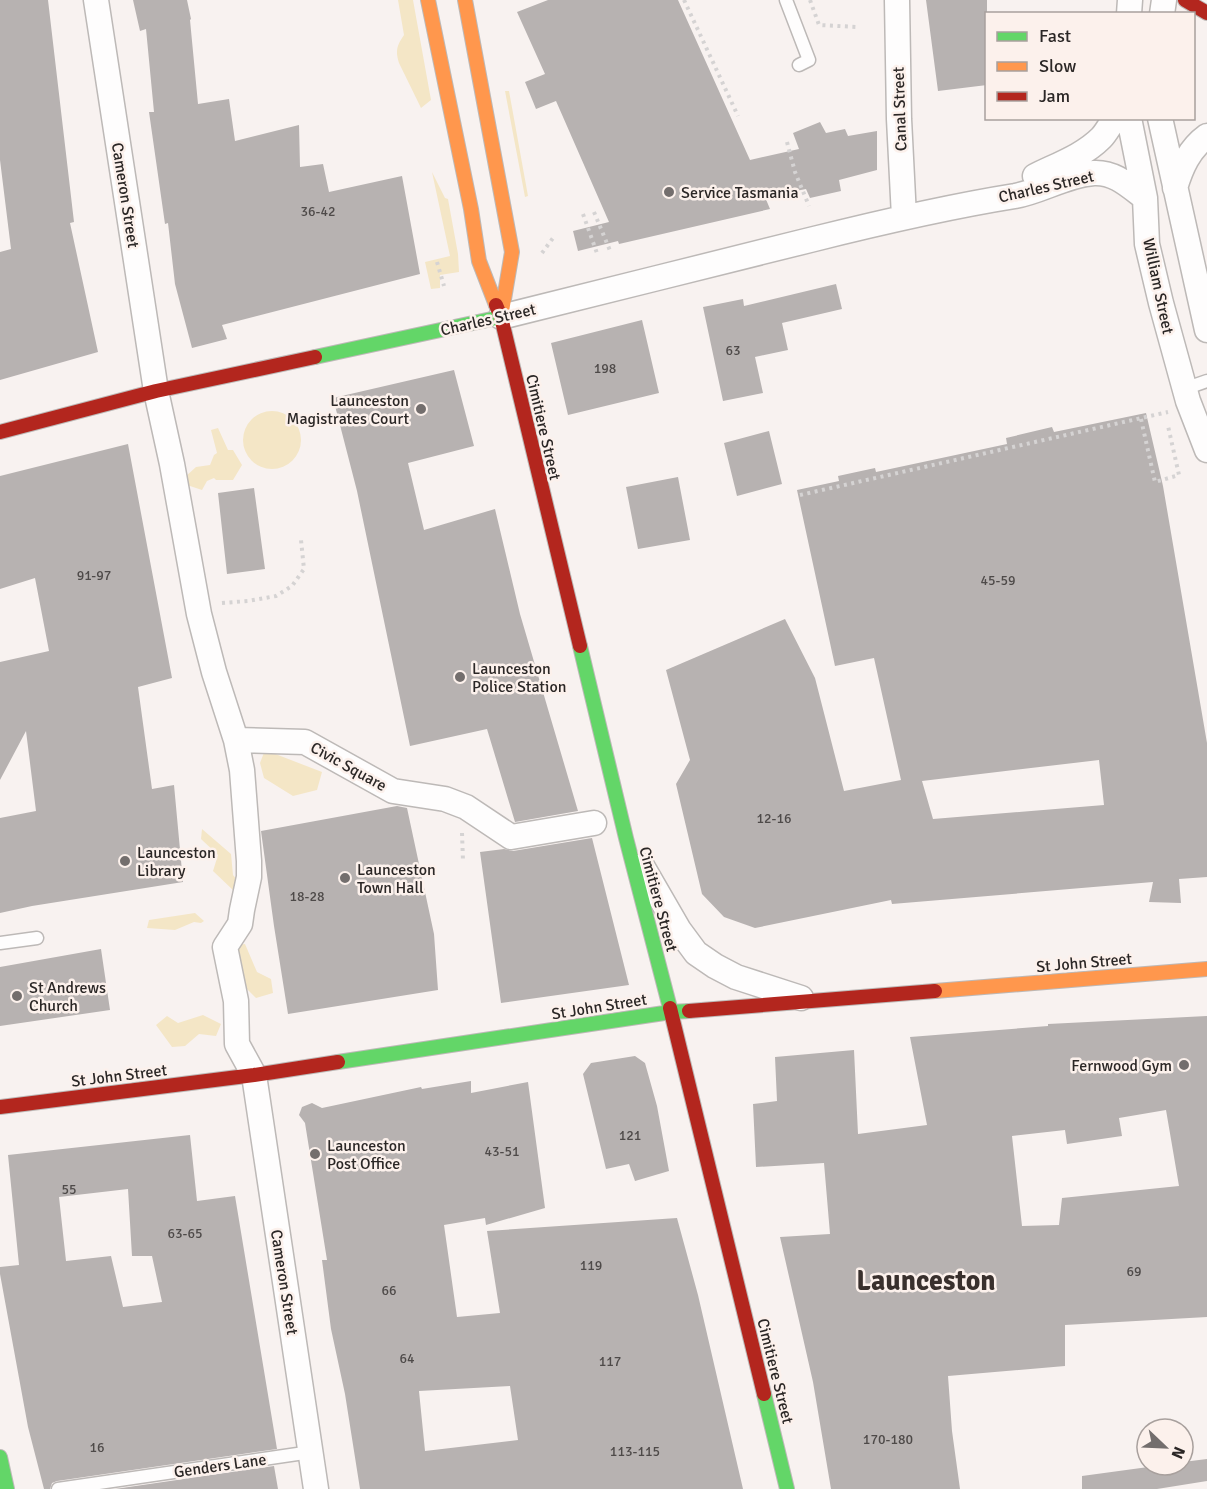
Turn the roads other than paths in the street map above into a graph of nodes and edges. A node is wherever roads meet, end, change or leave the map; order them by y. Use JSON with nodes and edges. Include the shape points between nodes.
{"nodes":[{"id":1,"x":96,"y":0,"type":"edge"},
{"id":2,"x":428,"y":0,"type":"edge"},
{"id":3,"x":465,"y":0,"type":"edge"},
{"id":4,"x":786,"y":0,"type":"edge"},
{"id":5,"x":897,"y":0,"type":"edge"},
{"id":6,"x":1185,"y":0,"type":"edge"},
{"id":7,"x":1207,"y":13,"type":"edge"},
{"id":8,"x":799,"y":65,"type":"dead end"},
{"id":9,"x":1114,"y":120,"type":"edge"},
{"id":10,"x":1129,"y":120,"type":"edge"},
{"id":11,"x":1160,"y":120,"type":"edge"},
{"id":12,"x":1207,"y":136,"type":"edge"},
{"id":13,"x":1175,"y":188,"type":"junction"},
{"id":14,"x":1145,"y":198,"type":"junction"},
{"id":15,"x":975,"y":202,"type":"junction"},
{"id":16,"x":904,"y":217,"type":"junction"},
{"id":17,"x":501,"y":317,"type":"junction"},
{"id":18,"x":1207,"y":330,"type":"edge"},
{"id":19,"x":1207,"y":381,"type":"edge"},
{"id":20,"x":1184,"y":389,"type":"junction"},
{"id":21,"x":156,"y":391,"type":"junction"},
{"id":22,"x":0,"y":432,"type":"edge"},
{"id":23,"x":1207,"y":450,"type":"edge"},
{"id":24,"x":236,"y":740,"type":"junction"},
{"id":25,"x":594,"y":823,"type":"dead end"},
{"id":26,"x":626,"y":838,"type":"junction"},
{"id":27,"x":38,"y":938,"type":"dead end"},
{"id":28,"x":0,"y":943,"type":"edge"},
{"id":29,"x":1207,"y":969,"type":"edge"},
{"id":30,"x":810,"y":1001,"type":"junction"},
{"id":31,"x":671,"y":1012,"type":"junction"},
{"id":32,"x":254,"y":1075,"type":"junction"},
{"id":33,"x":0,"y":1107,"type":"edge"},
{"id":34,"x":311,"y":1452,"type":"junction"},
{"id":35,"x":0,"y":1457,"type":"edge"},
{"id":36,"x":8,"y":1489,"type":"edge"},
{"id":37,"x":58,"y":1489,"type":"edge"},
{"id":38,"x":316,"y":1489,"type":"edge"},
{"id":39,"x":787,"y":1489,"type":"edge"}],
"edges":[{"from":1,"to":21,"type":"street","name":"Cameron Street"},
{"from":2,"to":17,"type":"main road","name":"Cimitiere Street","via":[[479,261]]},
{"from":3,"to":17,"type":"main road","name":"Cimitiere Street","via":[[512,252]]},
{"from":4,"to":8,"type":"lane","via":[[809,60]]},
{"from":5,"to":16,"type":"street","name":"Canal Street"},
{"from":6,"to":7,"type":"main road"},
{"from":9,"to":15,"type":"street","name":"Charles Street","via":[[1102,137],[1074,158]]},
{"from":10,"to":14,"type":"street","name":"William Street"},
{"from":11,"to":13,"type":"street"},
{"from":12,"to":13,"type":"street","via":[[1190,153]]},
{"from":13,"to":18,"type":"street"},
{"from":14,"to":15,"type":"street","name":"Charles Street","via":[[1114,176],[1094,173],[1019,195]]},
{"from":14,"to":20,"type":"street","name":"William Street","via":[[1147,244]]},
{"from":15,"to":16,"type":"street","name":"Charles Street"},
{"from":16,"to":17,"type":"street","name":"Charles Street"},
{"from":17,"to":21,"type":"main road","name":"Charles Street"},
{"from":17,"to":26,"type":"main road","name":"Cimitiere Street"},
{"from":19,"to":20,"type":"lane"},
{"from":20,"to":23,"type":"street","name":"William Street"},
{"from":21,"to":22,"type":"main road","name":"Charles Street"},
{"from":21,"to":24,"type":"street","via":[[197,605]]},
{"from":24,"to":25,"type":"street","name":"Civic Square","via":[[305,742],[393,791],[466,807],[511,837]]},
{"from":24,"to":32,"type":"street","via":[[242,770],[249,877],[240,924],[225,947],[236,1001],[237,1044]]},
{"from":26,"to":30,"type":"street","via":[[696,953],[736,976]]},
{"from":26,"to":31,"type":"main road","name":"Cimitiere Street"},
{"from":27,"to":28,"type":"lane"},
{"from":29,"to":30,"type":"main road","name":"St John Street"},
{"from":30,"to":31,"type":"main road","name":"St John Street"},
{"from":31,"to":32,"type":"main road","name":"St John Street"},
{"from":31,"to":39,"type":"main road","name":"Cimitiere Street"},
{"from":32,"to":33,"type":"main road","name":"St John Street"},
{"from":32,"to":34,"type":"street","name":"Cameron Street"},
{"from":34,"to":37,"type":"lane","name":"Genders Lane"},
{"from":34,"to":38,"type":"street","name":"Cameron Street"},
{"from":35,"to":36,"type":"main road"}]}
